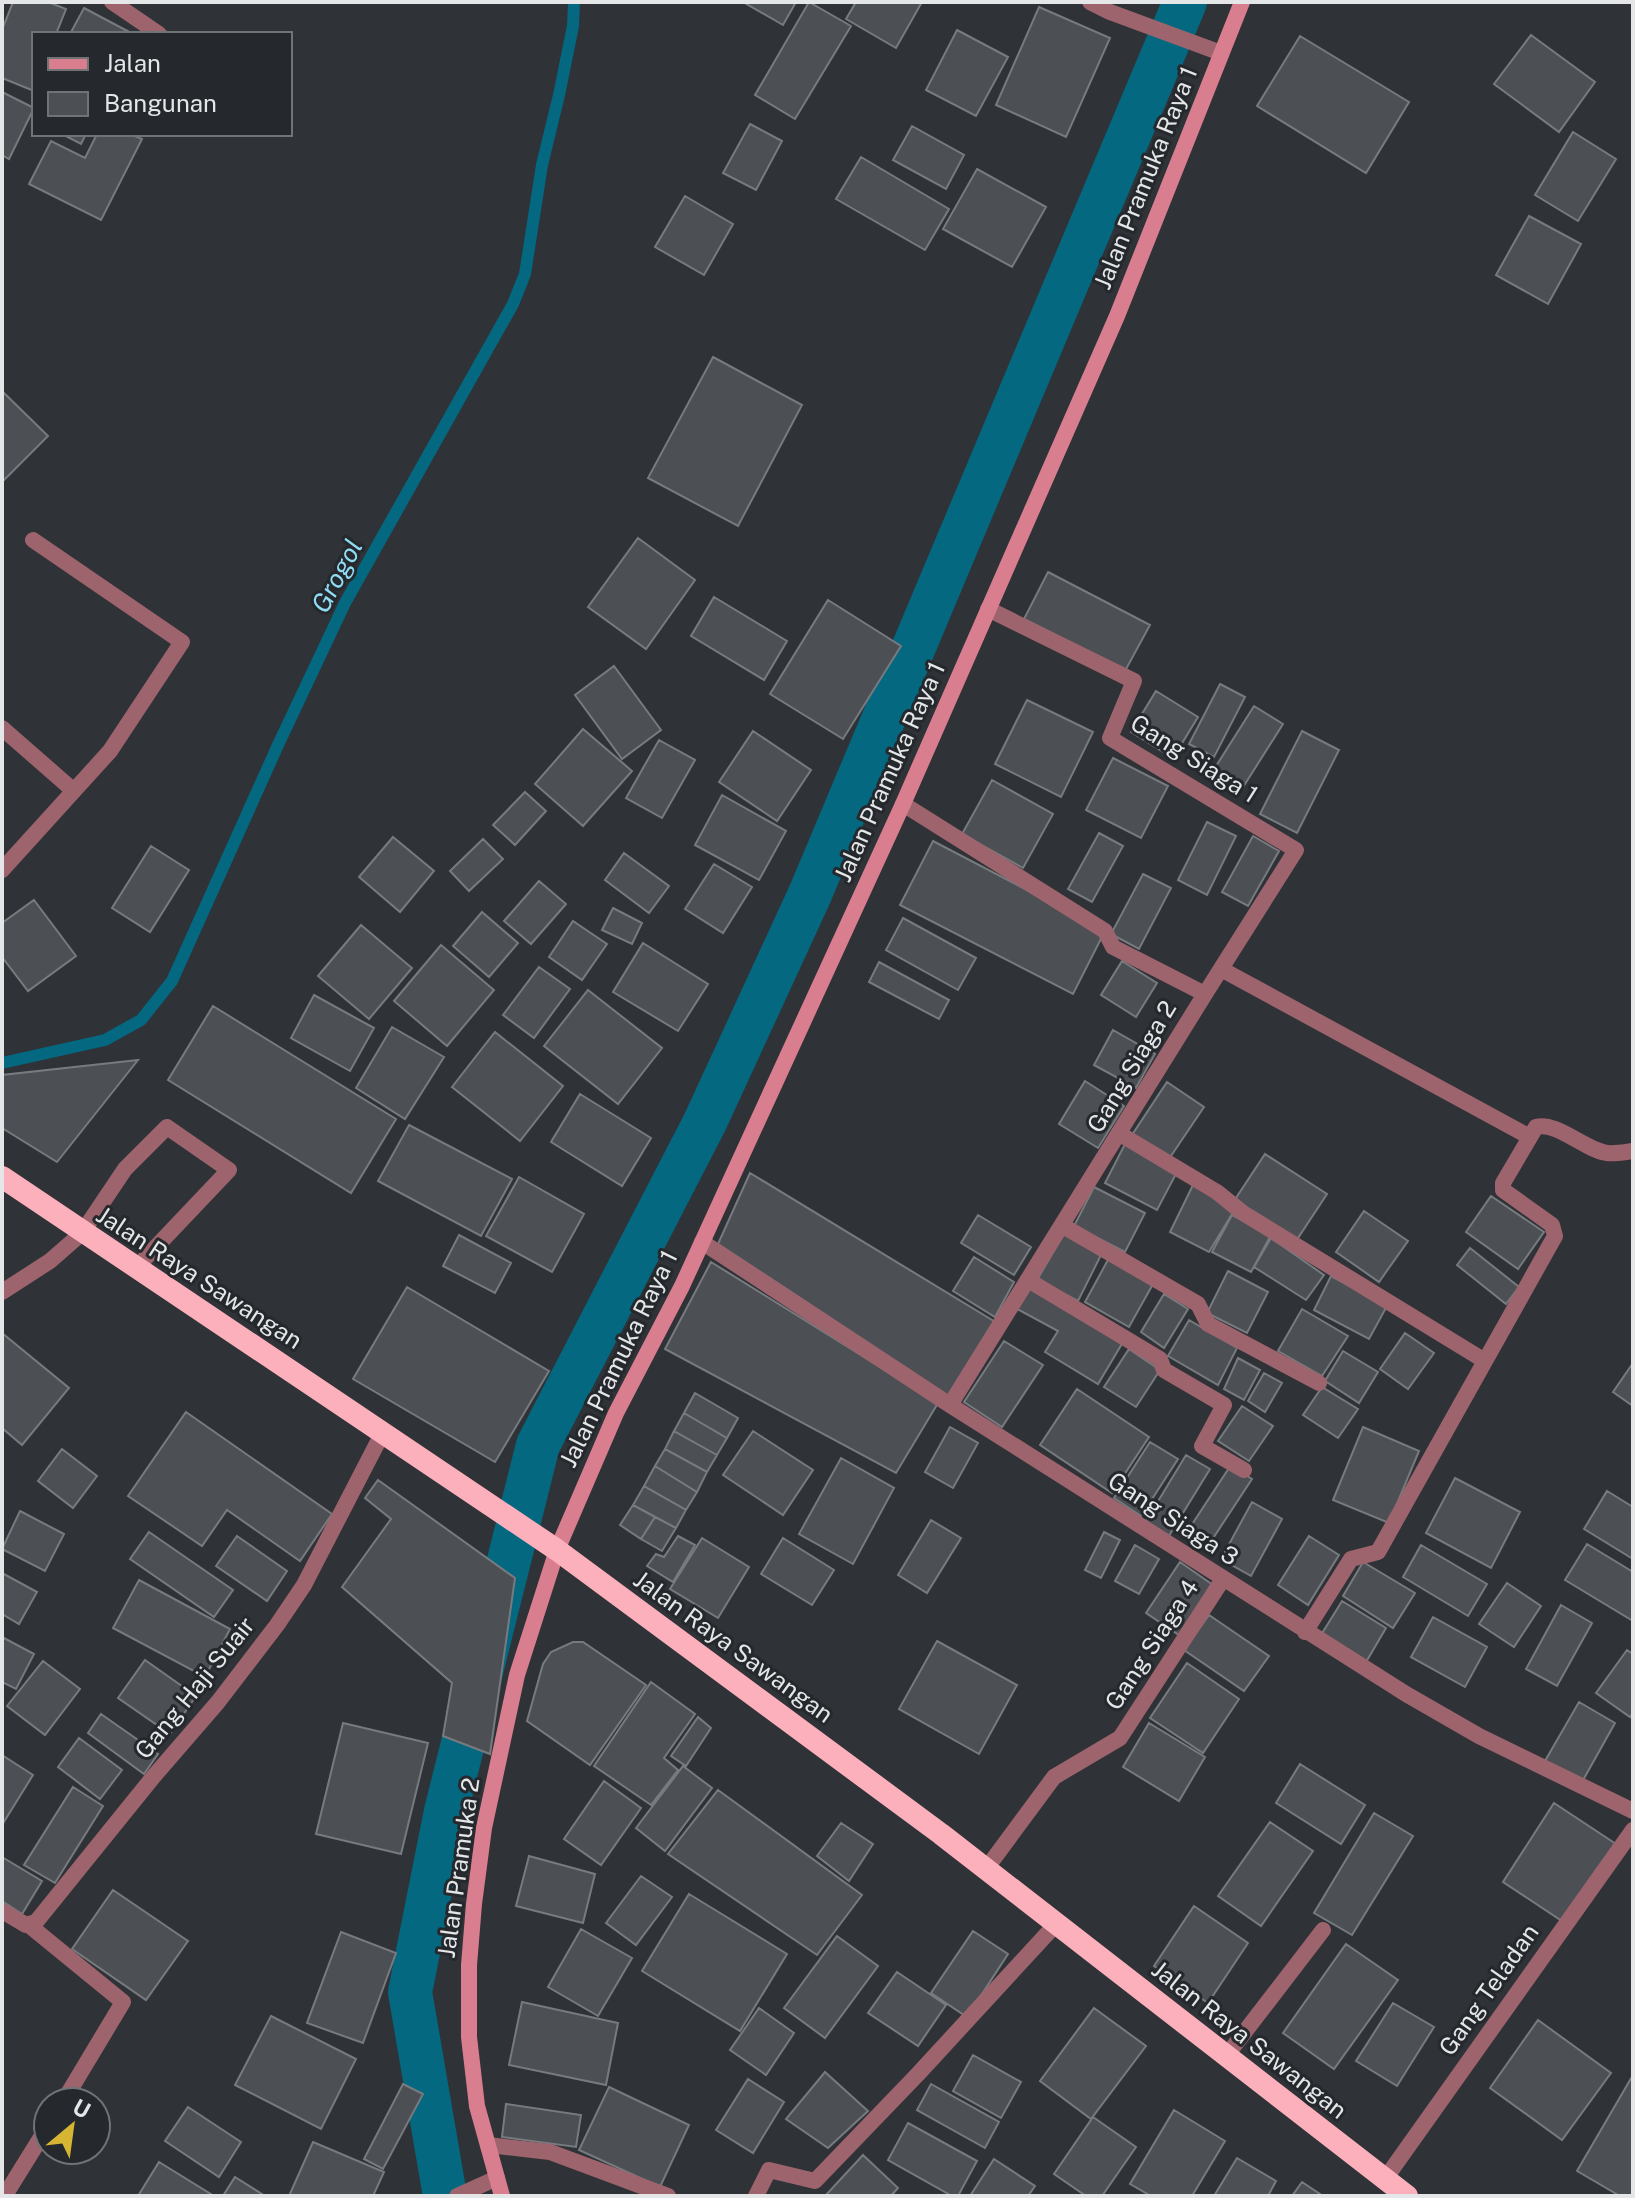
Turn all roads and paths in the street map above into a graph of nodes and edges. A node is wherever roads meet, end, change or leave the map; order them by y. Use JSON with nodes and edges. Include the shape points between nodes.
{"nodes":[{"id":1,"x":112,"y":2,"type":"edge"},
{"id":2,"x":1090,"y":2,"type":"edge"},
{"id":3,"x":1242,"y":2,"type":"edge"},
{"id":4,"x":156,"y":32,"type":"edge"},
{"id":5,"x":1221,"y":53,"type":"junction"},
{"id":6,"x":33,"y":540,"type":"dead end"},
{"id":7,"x":988,"y":609,"type":"junction"},
{"id":8,"x":2,"y":728,"type":"edge"},
{"id":9,"x":74,"y":791,"type":"junction"},
{"id":10,"x":903,"y":804,"type":"junction"},
{"id":11,"x":2,"y":870,"type":"edge"},
{"id":12,"x":1221,"y":969,"type":"junction"},
{"id":13,"x":1205,"y":994,"type":"junction"},
{"id":14,"x":1120,"y":1134,"type":"junction"},
{"id":15,"x":1530,"y":1137,"type":"junction"},
{"id":16,"x":1633,"y":1151,"type":"edge"},
{"id":17,"x":2,"y":1177,"type":"edge"},
{"id":18,"x":1063,"y":1226,"type":"junction"},
{"id":19,"x":82,"y":1233,"type":"junction"},
{"id":20,"x":702,"y":1242,"type":"junction"},
{"id":21,"x":136,"y":1268,"type":"junction"},
{"id":22,"x":1028,"y":1280,"type":"junction"},
{"id":23,"x":2,"y":1292,"type":"edge"},
{"id":24,"x":1485,"y":1361,"type":"junction"},
{"id":25,"x":1319,"y":1383,"type":"dead end"},
{"id":26,"x":950,"y":1405,"type":"junction"},
{"id":27,"x":383,"y":1432,"type":"junction"},
{"id":28,"x":1244,"y":1470,"type":"dead end"},
{"id":29,"x":557,"y":1550,"type":"junction"},
{"id":30,"x":1223,"y":1579,"type":"junction"},
{"id":31,"x":1305,"y":1632,"type":"junction"},
{"id":32,"x":1633,"y":1811,"type":"edge"},
{"id":33,"x":1633,"y":1830,"type":"edge"},
{"id":34,"x":986,"y":1869,"type":"junction"},
{"id":35,"x":2,"y":1911,"type":"edge"},
{"id":36,"x":1057,"y":1923,"type":"junction"},
{"id":37,"x":30,"y":1926,"type":"junction"},
{"id":38,"x":1323,"y":1930,"type":"dead end"},
{"id":39,"x":1227,"y":2055,"type":"junction"},
{"id":40,"x":73,"y":2086,"type":"edge"},
{"id":41,"x":488,"y":2145,"type":"junction"},
{"id":42,"x":32,"y":2152,"type":"edge"},
{"id":43,"x":497,"y":2178,"type":"junction"},
{"id":44,"x":1385,"y":2179,"type":"junction"},
{"id":45,"x":7,"y":2192,"type":"dead end"},
{"id":46,"x":464,"y":2192,"type":"edge"},
{"id":47,"x":502,"y":2196,"type":"edge"},
{"id":48,"x":668,"y":2196,"type":"edge"},
{"id":49,"x":756,"y":2196,"type":"edge"},
{"id":50,"x":1407,"y":2196,"type":"edge"}],
"edges":[{"from":1,"to":4,"type":"street"},
{"from":2,"to":5,"type":"street"},
{"from":3,"to":5,"type":"main road","name":"Jalan Pramuka Raya 1"},
{"from":5,"to":7,"type":"main road","name":"Jalan Pramuka Raya 1","via":[[1117,316]]},
{"from":6,"to":9,"type":"street","via":[[182,642],[110,751]]},
{"from":7,"to":10,"type":"main road","name":"Jalan Pramuka Raya 1"},
{"from":7,"to":12,"type":"street","name":"Gang Siaga 1","via":[[1134,681],[1110,738],[1296,850]]},
{"from":8,"to":9,"type":"street"},
{"from":9,"to":11,"type":"street"},
{"from":10,"to":13,"type":"street","name":"Gang Siaga 2","via":[[1105,931],[1113,947]]},
{"from":10,"to":20,"type":"main road","name":"Jalan Pramuka Raya 1"},
{"from":12,"to":13,"type":"street","name":"Gang Siaga 1"},
{"from":12,"to":15,"type":"street"},
{"from":13,"to":14,"type":"street","name":"Gang Siaga 2"},
{"from":14,"to":18,"type":"street","name":"Gang Siaga 2"},
{"from":14,"to":24,"type":"street"},
{"from":15,"to":16,"type":"street","via":[[1536,1127],[1548,1125],[1607,1153]]},
{"from":15,"to":24,"type":"street","via":[[1503,1190],[1552,1225],[1555,1236]]},
{"from":17,"to":19,"type":"highway","name":"Jalan Raya Sawangan"},
{"from":18,"to":22,"type":"street","name":"Gang Siaga 2"},
{"from":18,"to":25,"type":"street","via":[[1198,1304],[1208,1324]]},
{"from":19,"to":21,"type":"highway","name":"Jalan Raya Sawangan"},
{"from":19,"to":21,"type":"street","via":[[125,1169],[167,1127],[229,1170]]},
{"from":19,"to":23,"type":"street"},
{"from":20,"to":26,"type":"street","name":"Gang Siaga 3"},
{"from":20,"to":29,"type":"main road","name":"Jalan Pramuka Raya 1","via":[[616,1413]]},
{"from":21,"to":27,"type":"highway","name":"Jalan Raya Sawangan"},
{"from":22,"to":26,"type":"street","name":"Gang Siaga 2"},
{"from":22,"to":28,"type":"street","via":[[1160,1359],[1164,1370],[1224,1405],[1202,1446]]},
{"from":24,"to":31,"type":"street","via":[[1378,1552],[1351,1559]]},
{"from":26,"to":30,"type":"street","name":"Gang Siaga 3"},
{"from":27,"to":29,"type":"highway","name":"Jalan Raya Sawangan"},
{"from":27,"to":37,"type":"street","name":"Gang Haji Suair","via":[[304,1585],[277,1625]]},
{"from":29,"to":34,"type":"highway","name":"Jalan Raya Sawangan"},
{"from":29,"to":41,"type":"main road","name":"Jalan Pramuka 2","via":[[517,1675],[484,1828],[474,1904],[469,2037],[477,2106]]},
{"from":30,"to":31,"type":"street","name":"Gang Siaga 3"},
{"from":30,"to":34,"type":"street","name":"Gang Siaga 4","via":[[1120,1738],[1054,1777]]},
{"from":31,"to":32,"type":"street","name":"Gang Siaga 3","via":[[1479,1736]]},
{"from":33,"to":44,"type":"street","name":"Gang Teladan"},
{"from":34,"to":36,"type":"highway","name":"Jalan Raya Sawangan"},
{"from":35,"to":37,"type":"street"},
{"from":36,"to":39,"type":"highway","name":"Jalan Raya Sawangan"},
{"from":36,"to":49,"type":"street","via":[[815,2181],[769,2170]]},
{"from":37,"to":40,"type":"street","via":[[123,2002]]},
{"from":38,"to":39,"type":"street"},
{"from":39,"to":44,"type":"highway","name":"Jalan Raya Sawangan"},
{"from":41,"to":43,"type":"main road","name":"Jalan Pramuka 2"},
{"from":41,"to":48,"type":"street","via":[[550,2152]]},
{"from":42,"to":45,"type":"street"},
{"from":43,"to":46,"type":"street"},
{"from":43,"to":47,"type":"main road","name":"Jalan Pramuka 2"},
{"from":44,"to":50,"type":"highway","name":"Jalan Raya Sawangan"}]}
